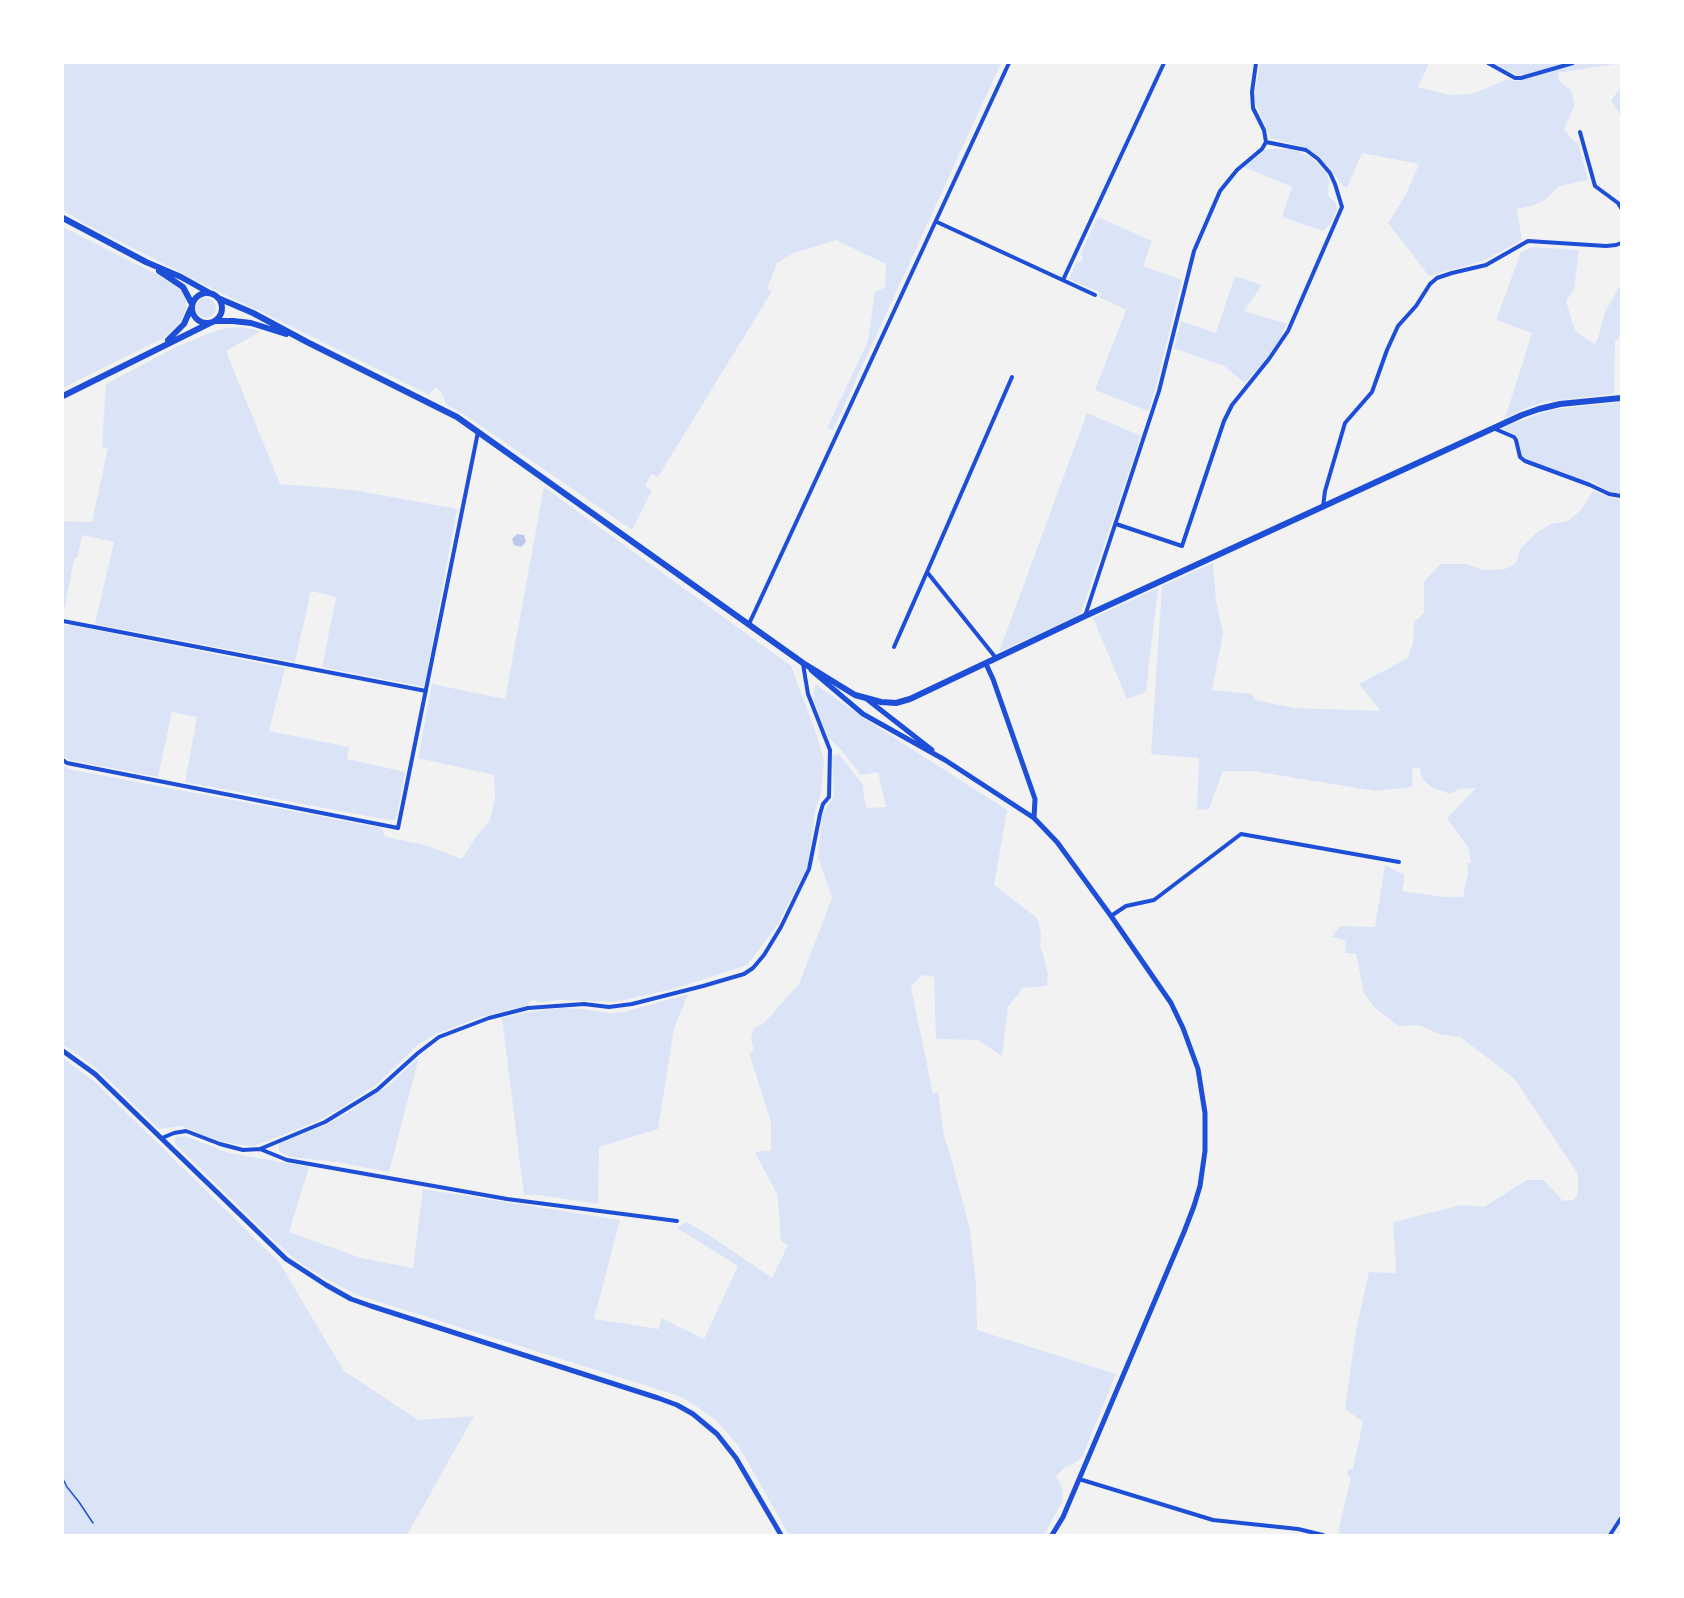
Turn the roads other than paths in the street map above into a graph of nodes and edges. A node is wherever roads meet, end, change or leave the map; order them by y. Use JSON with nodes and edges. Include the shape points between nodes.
{"nodes":[{"id":1,"x":1009,"y":63,"type":"edge"},
{"id":2,"x":1164,"y":63,"type":"edge"},
{"id":3,"x":1256,"y":63,"type":"edge"},
{"id":4,"x":1488,"y":63,"type":"edge"},
{"id":5,"x":1573,"y":63,"type":"edge"},
{"id":6,"x":1580,"y":132,"type":"dead end"},
{"id":7,"x":1266,"y":142,"type":"junction"},
{"id":8,"x":1621,"y":208,"type":"edge"},
{"id":9,"x":63,"y":218,"type":"edge"},
{"id":10,"x":937,"y":222,"type":"junction"},
{"id":11,"x":1621,"y":243,"type":"edge"},
{"id":12,"x":146,"y":262,"type":"junction"},
{"id":13,"x":1063,"y":280,"type":"junction"},
{"id":14,"x":208,"y":292,"type":"junction"},
{"id":15,"x":1095,"y":295,"type":"dead end"},
{"id":16,"x":218,"y":298,"type":"junction"},
{"id":17,"x":191,"y":306,"type":"junction"},
{"id":18,"x":212,"y":322,"type":"junction"},
{"id":19,"x":307,"y":342,"type":"junction"},
{"id":20,"x":161,"y":346,"type":"junction"},
{"id":21,"x":1012,"y":377,"type":"dead end"},
{"id":22,"x":63,"y":396,"type":"edge"},
{"id":23,"x":1621,"y":398,"type":"edge"},
{"id":24,"x":1492,"y":428,"type":"junction"},
{"id":25,"x":478,"y":431,"type":"junction"},
{"id":26,"x":1621,"y":496,"type":"edge"},
{"id":27,"x":1323,"y":508,"type":"junction"},
{"id":28,"x":1116,"y":524,"type":"junction"},
{"id":29,"x":927,"y":572,"type":"junction"},
{"id":30,"x":1084,"y":616,"type":"junction"},
{"id":31,"x":63,"y":621,"type":"edge"},
{"id":32,"x":749,"y":624,"type":"junction"},
{"id":33,"x":894,"y":647,"type":"dead end"},
{"id":34,"x":997,"y":659,"type":"junction"},
{"id":35,"x":803,"y":663,"type":"junction"},
{"id":36,"x":986,"y":664,"type":"junction"},
{"id":37,"x":426,"y":692,"type":"junction"},
{"id":38,"x":868,"y":700,"type":"junction"},
{"id":39,"x":63,"y":760,"type":"edge"},
{"id":40,"x":945,"y":760,"type":"junction"},
{"id":41,"x":1034,"y":818,"type":"junction"},
{"id":42,"x":1399,"y":862,"type":"dead end"},
{"id":43,"x":1111,"y":916,"type":"junction"},
{"id":44,"x":63,"y":1051,"type":"edge"},
{"id":45,"x":161,"y":1138,"type":"junction"},
{"id":46,"x":260,"y":1149,"type":"junction"},
{"id":47,"x":677,"y":1221,"type":"dead end"},
{"id":48,"x":1079,"y":1479,"type":"junction"},
{"id":49,"x":1621,"y":1518,"type":"edge"},
{"id":50,"x":781,"y":1535,"type":"edge"},
{"id":51,"x":1052,"y":1535,"type":"edge"},
{"id":52,"x":1323,"y":1535,"type":"edge"},
{"id":53,"x":1610,"y":1535,"type":"edge"}],
"edges":[{"from":1,"to":10,"type":"street"},
{"from":2,"to":13,"type":"street"},
{"from":3,"to":7,"type":"street","via":[[1253,108]]},
{"from":4,"to":5,"type":"street","via":[[1515,78]]},
{"from":6,"to":8,"type":"street","via":[[1595,186]]},
{"from":7,"to":28,"type":"street","via":[[1220,191],[1194,251],[1159,392]]},
{"from":7,"to":28,"type":"street","via":[[1306,150],[1318,159],[1330,173],[1342,207],[1288,330],[1228,413],[1182,546]]},
{"from":9,"to":12,"type":"main road"},
{"from":10,"to":13,"type":"street"},
{"from":10,"to":32,"type":"street"},
{"from":11,"to":27,"type":"street","via":[[1606,246],[1528,241],[1486,265],[1452,273],[1430,284],[1398,326],[1372,392],[1346,423]]},
{"from":12,"to":14,"type":"main road"},
{"from":12,"to":17,"type":"main road","via":[[183,287]]},
{"from":13,"to":15,"type":"street"},
{"from":14,"to":16,"type":"main road"},
{"from":14,"to":17,"type":"main road","via":[[199,294]]},
{"from":16,"to":18,"type":"main road","via":[[221,312]]},
{"from":16,"to":19,"type":"main road"},
{"from":17,"to":18,"type":"main road","via":[[198,321]]},
{"from":17,"to":20,"type":"main road","via":[[184,324]]},
{"from":18,"to":19,"type":"main road","via":[[251,323]]},
{"from":18,"to":20,"type":"main road"},
{"from":19,"to":25,"type":"main road"},
{"from":20,"to":22,"type":"main road"},
{"from":21,"to":29,"type":"street"},
{"from":23,"to":24,"type":"main road","via":[[1539,409]]},
{"from":24,"to":26,"type":"street","via":[[1514,437],[1520,458],[1525,461]]},
{"from":24,"to":27,"type":"main road"},
{"from":25,"to":32,"type":"main road"},
{"from":25,"to":37,"type":"street"},
{"from":27,"to":30,"type":"main road"},
{"from":28,"to":30,"type":"street"},
{"from":29,"to":33,"type":"street"},
{"from":29,"to":34,"type":"street"},
{"from":30,"to":34,"type":"main road"},
{"from":31,"to":37,"type":"street"},
{"from":32,"to":35,"type":"main road"},
{"from":34,"to":36,"type":"main road"},
{"from":35,"to":38,"type":"main road"},
{"from":35,"to":40,"type":"street","via":[[863,714]]},
{"from":35,"to":46,"type":"street","via":[[808,694],[830,750],[829,797],[820,814],[809,868],[781,927],[753,968],[744,974],[632,1004],[528,1008],[489,1018],[440,1037],[377,1090],[325,1122]]},
{"from":36,"to":38,"type":"main road","via":[[910,699],[896,703]]},
{"from":36,"to":41,"type":"street","via":[[1035,799]]},
{"from":37,"to":39,"type":"street","via":[[398,828]]},
{"from":38,"to":40,"type":"street"},
{"from":40,"to":41,"type":"street"},
{"from":41,"to":43,"type":"street","via":[[1057,842]]},
{"from":42,"to":43,"type":"street","via":[[1240,834],[1154,900],[1126,906]]},
{"from":43,"to":48,"type":"street","via":[[1171,1003],[1183,1028],[1198,1069],[1206,1142],[1200,1186],[1184,1232]]},
{"from":44,"to":45,"type":"street","via":[[95,1074]]},
{"from":45,"to":46,"type":"street","via":[[186,1131],[243,1150]]},
{"from":45,"to":50,"type":"street","via":[[286,1259],[351,1299],[658,1398],[693,1414],[717,1434],[736,1458]]},
{"from":46,"to":47,"type":"street","via":[[287,1160],[495,1197]]},
{"from":48,"to":51,"type":"street"},
{"from":48,"to":52,"type":"street","via":[[1213,1520]]},
{"from":49,"to":53,"type":"street"}]}
